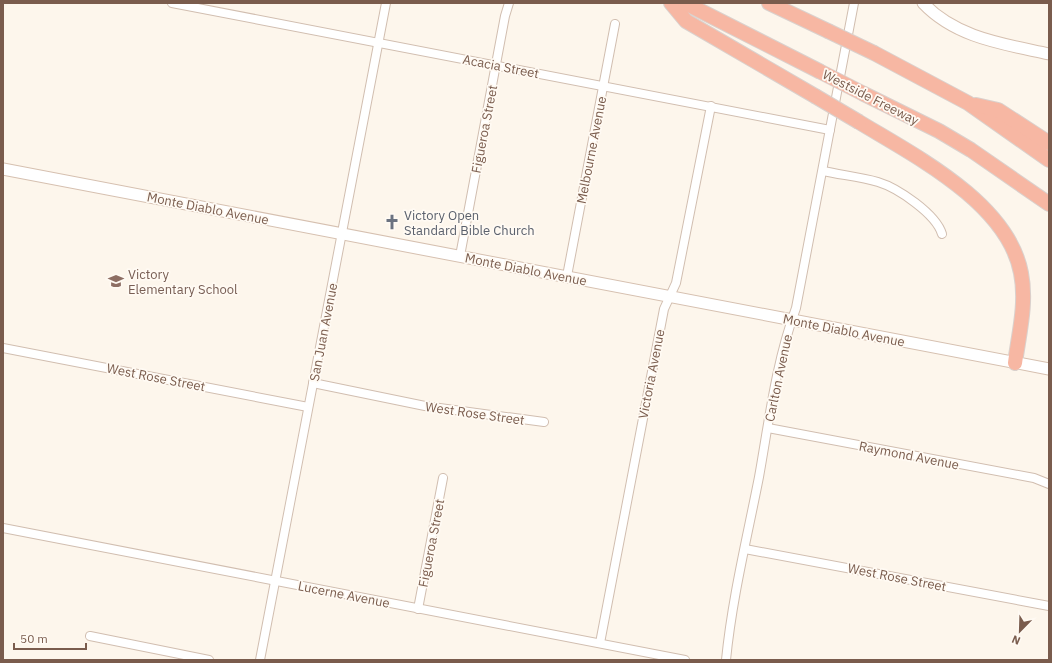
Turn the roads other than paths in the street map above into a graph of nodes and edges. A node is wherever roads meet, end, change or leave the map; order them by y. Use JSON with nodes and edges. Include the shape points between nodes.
{"nodes":[{"id":1,"x":172,"y":3,"type":"edge"},
{"id":2,"x":386,"y":3,"type":"edge"},
{"id":3,"x":509,"y":3,"type":"edge"},
{"id":4,"x":671,"y":3,"type":"edge"},
{"id":5,"x":684,"y":3,"type":"edge"},
{"id":6,"x":769,"y":3,"type":"edge"},
{"id":7,"x":854,"y":3,"type":"edge"},
{"id":8,"x":923,"y":3,"type":"edge"},
{"id":9,"x":616,"y":24,"type":"dead end"},
{"id":10,"x":378,"y":42,"type":"junction"},
{"id":11,"x":1049,"y":54,"type":"edge"},
{"id":12,"x":496,"y":65,"type":"junction"},
{"id":13,"x":603,"y":86,"type":"junction"},
{"id":14,"x":968,"y":103,"type":"junction"},
{"id":15,"x":711,"y":106,"type":"junction"},
{"id":16,"x":830,"y":130,"type":"junction"},
{"id":17,"x":1049,"y":143,"type":"edge"},
{"id":18,"x":1049,"y":160,"type":"edge"},
{"id":19,"x":3,"y":169,"type":"edge"},
{"id":20,"x":823,"y":171,"type":"junction"},
{"id":21,"x":1049,"y":204,"type":"edge"},
{"id":22,"x":342,"y":233,"type":"junction"},
{"id":23,"x":942,"y":234,"type":"dead end"},
{"id":24,"x":460,"y":256,"type":"junction"},
{"id":25,"x":567,"y":276,"type":"junction"},
{"id":26,"x":670,"y":296,"type":"junction"},
{"id":27,"x":792,"y":320,"type":"junction"},
{"id":28,"x":3,"y":348,"type":"edge"},
{"id":29,"x":1015,"y":363,"type":"junction"},
{"id":30,"x":1049,"y":369,"type":"edge"},
{"id":31,"x":313,"y":383,"type":"junction"},
{"id":32,"x":308,"y":406,"type":"junction"},
{"id":33,"x":544,"y":422,"type":"dead end"},
{"id":34,"x":768,"y":428,"type":"junction"},
{"id":35,"x":443,"y":478,"type":"dead end"},
{"id":36,"x":1049,"y":484,"type":"edge"},
{"id":37,"x":3,"y":528,"type":"edge"},
{"id":38,"x":745,"y":549,"type":"junction"},
{"id":39,"x":274,"y":581,"type":"junction"},
{"id":40,"x":1049,"y":606,"type":"edge"},
{"id":41,"x":418,"y":609,"type":"junction"},
{"id":42,"x":90,"y":636,"type":"dead end"},
{"id":43,"x":600,"y":643,"type":"junction"},
{"id":44,"x":209,"y":660,"type":"edge"},
{"id":45,"x":260,"y":660,"type":"edge"},
{"id":46,"x":685,"y":660,"type":"edge"},
{"id":47,"x":726,"y":660,"type":"edge"}],
"edges":[{"from":1,"to":10,"type":"street","name":"Acacia Street"},
{"from":2,"to":10,"type":"street","name":"San Juan Avenue"},
{"from":3,"to":12,"type":"street","name":"Figueroa Street"},
{"from":4,"to":29,"type":"highway","bridge":true,"via":[[686,21],[816,96],[940,173],[995,218],[1011,244],[1023,282],[1024,304]]},
{"from":5,"to":21,"type":"highway","name":"Westside Freeway","bridge":true,"via":[[939,131]]},
{"from":6,"to":14,"type":"highway","bridge":true,"via":[[874,53]]},
{"from":7,"to":16,"type":"street","name":"Carlton Avenue"},
{"from":8,"to":11,"type":"street","via":[[942,20],[969,34]]},
{"from":9,"to":13,"type":"street","name":"Melbourne Avenue"},
{"from":10,"to":12,"type":"street","name":"Acacia Street"},
{"from":10,"to":22,"type":"street","name":"San Juan Avenue"},
{"from":12,"to":13,"type":"street","name":"Acacia Street"},
{"from":12,"to":24,"type":"street","name":"Figueroa Street"},
{"from":13,"to":15,"type":"street","name":"Acacia Street"},
{"from":13,"to":25,"type":"street","name":"Melbourne Avenue"},
{"from":14,"to":17,"type":"highway","via":[[998,110]]},
{"from":14,"to":18,"type":"highway"},
{"from":15,"to":16,"type":"street","name":"Acacia Street"},
{"from":15,"to":26,"type":"street","name":"Victoria Avenue","via":[[676,283]]},
{"from":16,"to":20,"type":"street","name":"Carlton Avenue"},
{"from":19,"to":22,"type":"street","name":"Monte Diablo Avenue"},
{"from":20,"to":23,"type":"street","via":[[886,185],[926,211],[939,226]]},
{"from":20,"to":27,"type":"street","name":"Carlton Avenue"},
{"from":22,"to":24,"type":"street","name":"Monte Diablo Avenue"},
{"from":22,"to":31,"type":"street","name":"San Juan Avenue"},
{"from":24,"to":25,"type":"street","name":"Monte Diablo Avenue"},
{"from":25,"to":26,"type":"street","name":"Monte Diablo Avenue"},
{"from":26,"to":27,"type":"street","name":"Monte Diablo Avenue"},
{"from":26,"to":43,"type":"street","name":"Victoria Avenue","via":[[664,309]]},
{"from":27,"to":29,"type":"street","name":"Monte Diablo Avenue"},
{"from":27,"to":34,"type":"street","name":"Carlton Avenue","via":[[787,332]]},
{"from":28,"to":32,"type":"street","name":"West Rose Street"},
{"from":29,"to":30,"type":"street","name":"Monte Diablo Avenue"},
{"from":31,"to":32,"type":"street","name":"San Juan Avenue"},
{"from":31,"to":33,"type":"street","name":"West Rose Street","via":[[425,406]]},
{"from":32,"to":39,"type":"street","name":"San Juan Avenue"},
{"from":34,"to":36,"type":"street","name":"Raymond Avenue","via":[[1034,478]]},
{"from":34,"to":38,"type":"street","name":"Carlton Avenue"},
{"from":35,"to":41,"type":"street","name":"Figueroa Street"},
{"from":37,"to":39,"type":"street","name":"Lucerne Avenue"},
{"from":38,"to":40,"type":"street","name":"West Rose Street"},
{"from":38,"to":47,"type":"street","name":"Carlton Avenue"},
{"from":39,"to":41,"type":"street","name":"Lucerne Avenue"},
{"from":39,"to":45,"type":"street","name":"San Juan Avenue"},
{"from":41,"to":43,"type":"street","name":"Lucerne Avenue"},
{"from":42,"to":44,"type":"street"},
{"from":43,"to":46,"type":"street","name":"Lucerne Avenue"}]}
